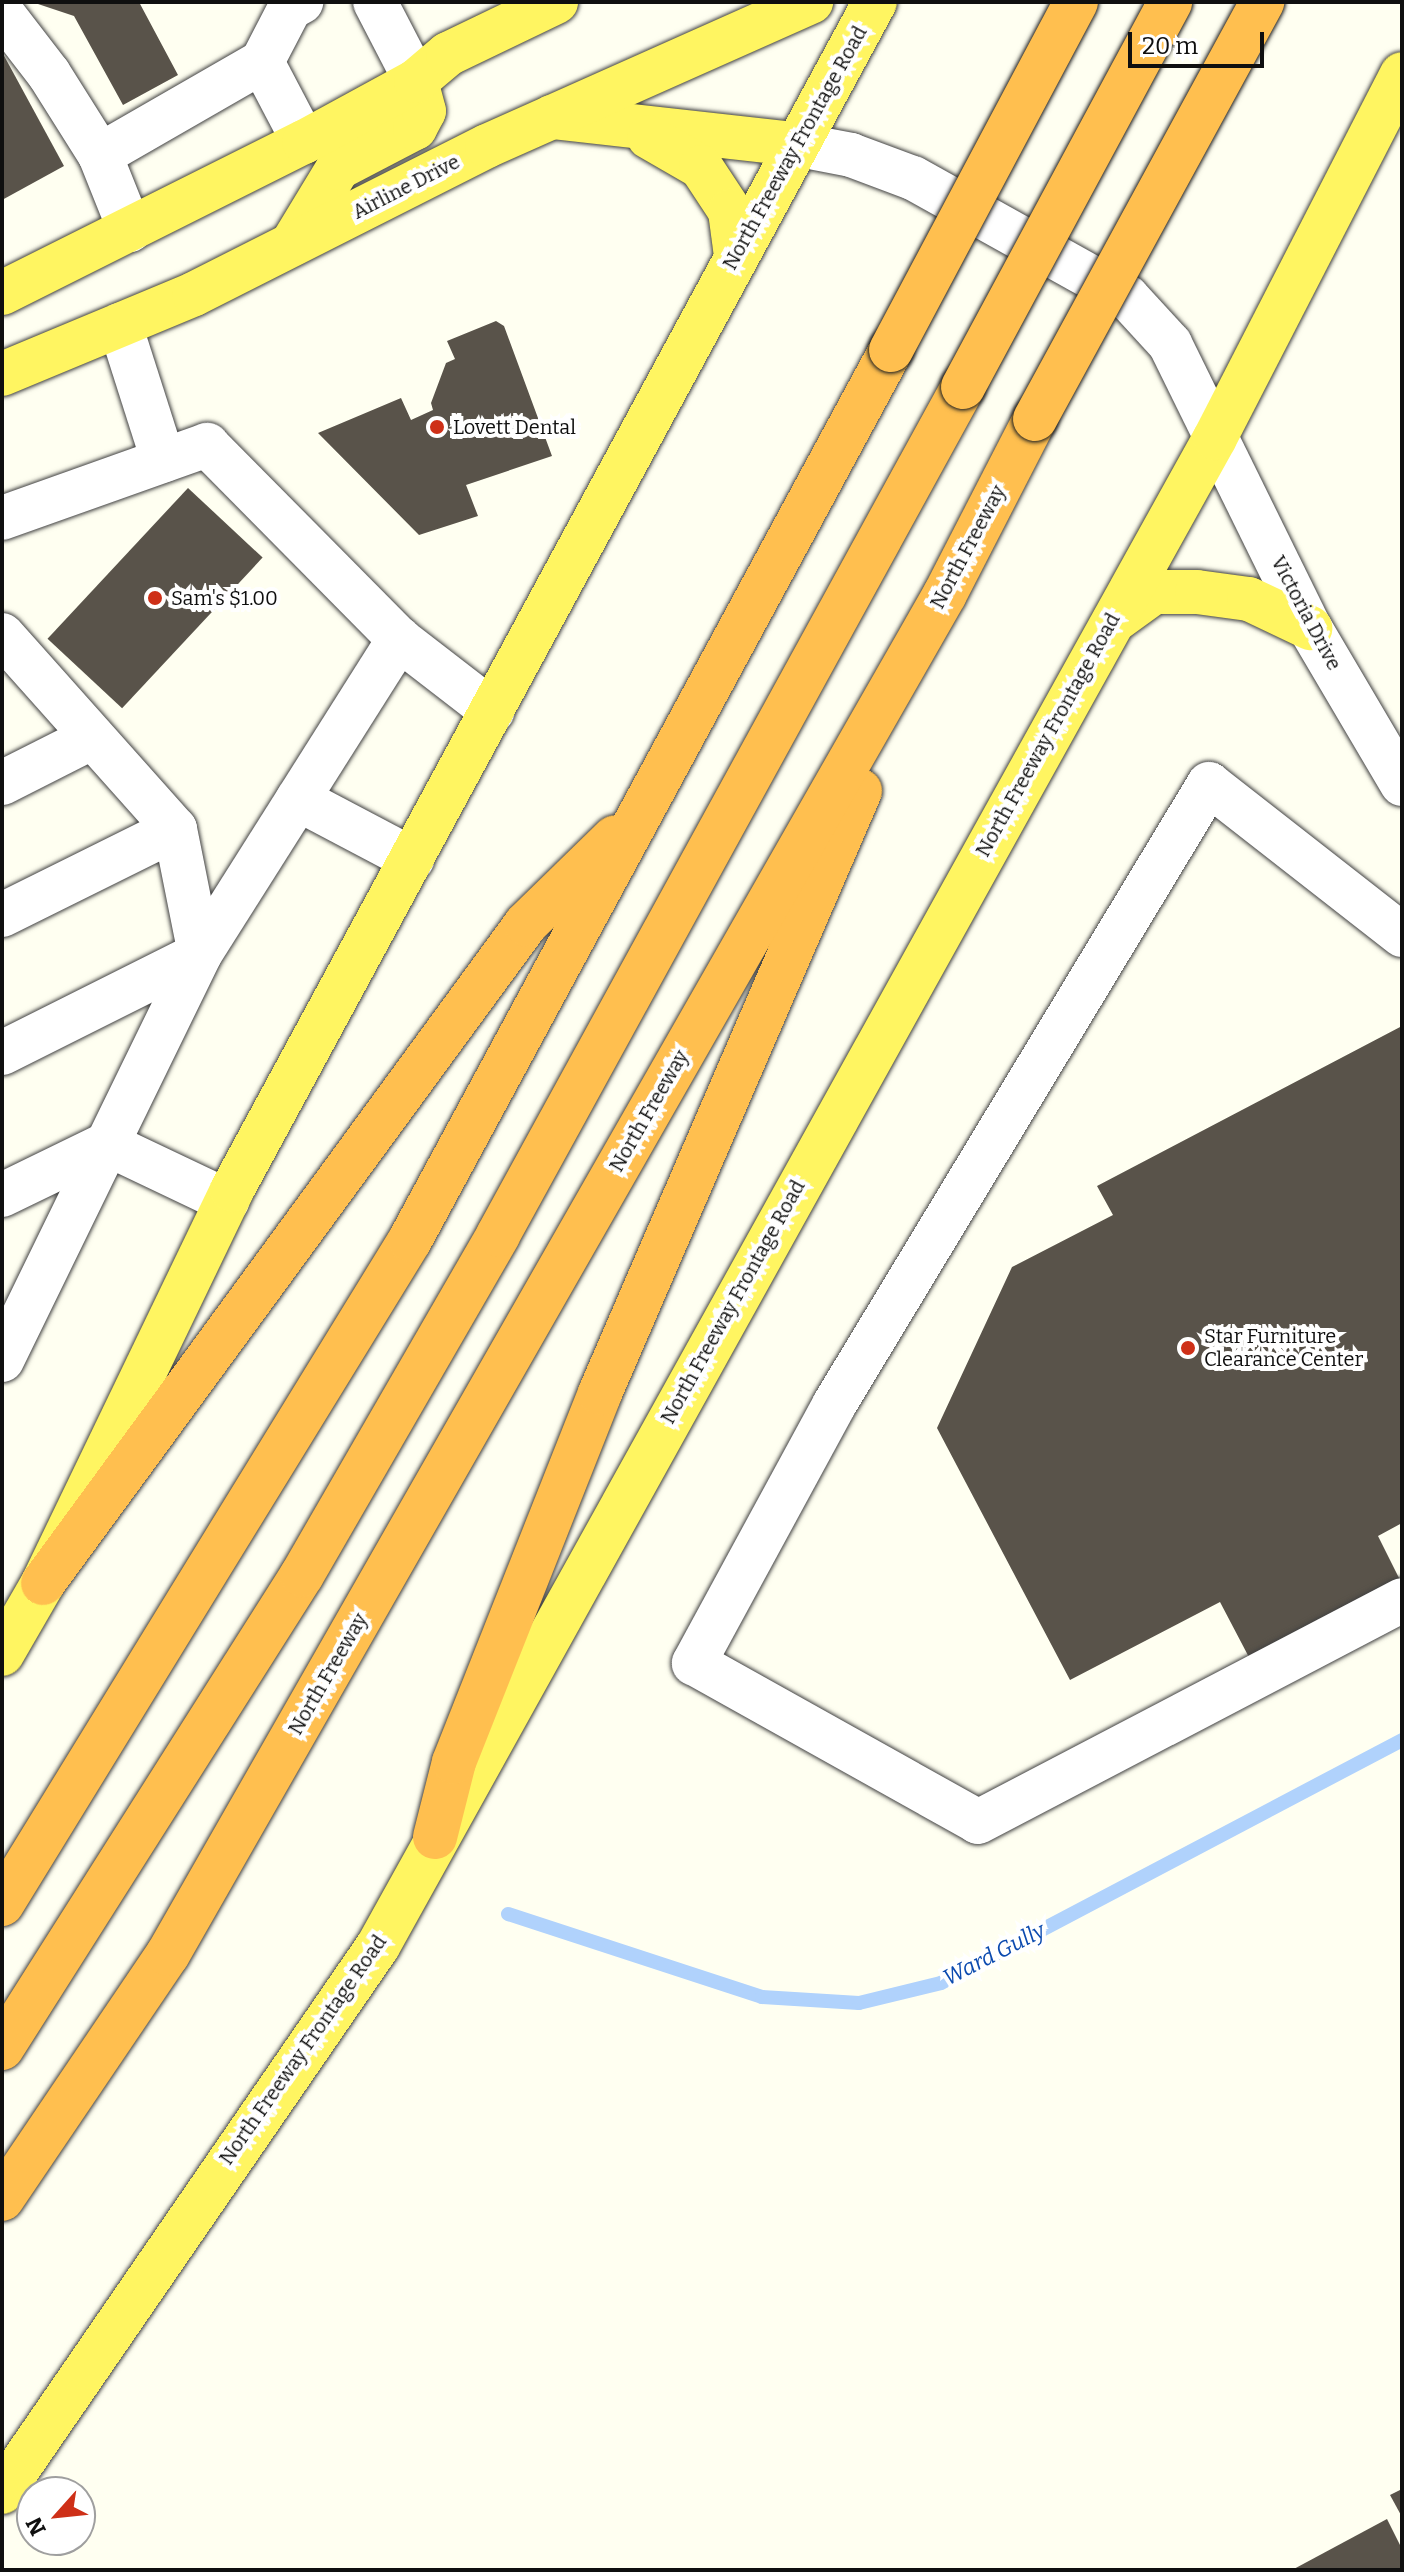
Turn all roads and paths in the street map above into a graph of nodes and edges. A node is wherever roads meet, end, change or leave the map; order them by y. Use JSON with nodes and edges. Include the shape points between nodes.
{"nodes":[{"id":1,"x":301,"y":2,"type":"edge"},
{"id":2,"x":375,"y":2,"type":"edge"},
{"id":3,"x":556,"y":2,"type":"edge"},
{"id":4,"x":811,"y":2,"type":"edge"},
{"id":5,"x":875,"y":2,"type":"edge"},
{"id":6,"x":1076,"y":2,"type":"edge"},
{"id":7,"x":1170,"y":2,"type":"edge"},
{"id":8,"x":1262,"y":2,"type":"edge"},
{"id":9,"x":2,"y":13,"type":"edge"},
{"id":10,"x":262,"y":62,"type":"junction"},
{"id":11,"x":1402,"y":74,"type":"edge"},
{"id":12,"x":416,"y":81,"type":"junction"},
{"id":13,"x":552,"y":117,"type":"junction"},
{"id":14,"x":633,"y":128,"type":"junction"},
{"id":15,"x":304,"y":142,"type":"junction"},
{"id":16,"x":794,"y":144,"type":"junction"},
{"id":17,"x":100,"y":155,"type":"junction"},
{"id":18,"x":130,"y":230,"type":"junction"},
{"id":19,"x":292,"y":244,"type":"junction"},
{"id":20,"x":736,"y":256,"type":"junction"},
{"id":21,"x":2,"y":293,"type":"edge"},
{"id":22,"x":120,"y":325,"type":"junction"},
{"id":23,"x":2,"y":374,"type":"edge"},
{"id":24,"x":1215,"y":438,"type":"junction"},
{"id":25,"x":163,"y":460,"type":"junction"},
{"id":26,"x":2,"y":518,"type":"edge"},
{"id":27,"x":945,"y":594,"type":"junction"},
{"id":28,"x":1109,"y":625,"type":"junction"},
{"id":29,"x":1310,"y":628,"type":"junction"},
{"id":30,"x":4,"y":639,"type":"edge"},
{"id":31,"x":399,"y":639,"type":"junction"},
{"id":32,"x":492,"y":711,"type":"junction"},
{"id":33,"x":1388,"y":723,"type":"edge"},
{"id":34,"x":91,"y":738,"type":"junction"},
{"id":35,"x":2,"y":783,"type":"edge"},
{"id":36,"x":1402,"y":784,"type":"edge"},
{"id":37,"x":298,"y":799,"type":"junction"},
{"id":38,"x":648,"y":805,"type":"junction"},
{"id":39,"x":175,"y":829,"type":"junction"},
{"id":40,"x":412,"y":859,"type":"junction"},
{"id":41,"x":2,"y":915,"type":"edge"},
{"id":42,"x":1402,"y":935,"type":"edge"},
{"id":43,"x":200,"y":954,"type":"junction"},
{"id":44,"x":2,"y":1053,"type":"edge"},
{"id":45,"x":107,"y":1144,"type":"junction"},
{"id":46,"x":2,"y":1195,"type":"edge"},
{"id":47,"x":227,"y":1201,"type":"junction"},
{"id":48,"x":17,"y":1312,"type":"edge"},
{"id":49,"x":2,"y":1360,"type":"edge"},
{"id":50,"x":43,"y":1583,"type":"junction"},
{"id":51,"x":1402,"y":1600,"type":"edge"},
{"id":52,"x":2,"y":1654,"type":"edge"},
{"id":53,"x":435,"y":1837,"type":"junction"},
{"id":54,"x":2,"y":1904,"type":"edge"},
{"id":55,"x":2,"y":2048,"type":"edge"},
{"id":56,"x":2,"y":2199,"type":"edge"},
{"id":57,"x":2,"y":2492,"type":"edge"}],
"edges":[{"from":1,"to":10,"type":"street","via":[[290,8]]},
{"from":2,"to":12,"type":"street"},
{"from":3,"to":12,"type":"main road","via":[[448,54]]},
{"from":4,"to":13,"type":"main road","name":"Airline Drive"},
{"from":5,"to":16,"type":"main road","name":"North Freeway Frontage Road"},
{"from":6,"to":38,"type":"highway","bridge":true},
{"from":7,"to":55,"type":"highway","bridge":true,"via":[[498,1235],[302,1575]]},
{"from":8,"to":27,"type":"highway","name":"North Freeway","bridge":true},
{"from":9,"to":17,"type":"street","via":[[49,74]]},
{"from":10,"to":15,"type":"street"},
{"from":10,"to":17,"type":"street"},
{"from":11,"to":24,"type":"main road","name":"North Freeway Frontage Road"},
{"from":12,"to":15,"type":"main road"},
{"from":12,"to":19,"type":"main road","via":[[424,111],[415,128],[338,168]]},
{"from":13,"to":14,"type":"main road"},
{"from":13,"to":19,"type":"main road","name":"Airline Drive"},
{"from":14,"to":16,"type":"main road"},
{"from":14,"to":20,"type":"main road","via":[[701,167],[730,211]]},
{"from":15,"to":18,"type":"main road"},
{"from":16,"to":20,"type":"main road","name":"North Freeway Frontage Road"},
{"from":16,"to":24,"type":"street","name":"Victoria Drive","via":[[851,155],[913,178],[1127,297],[1170,344]]},
{"from":17,"to":18,"type":"street"},
{"from":18,"to":21,"type":"main road"},
{"from":19,"to":22,"type":"main road","name":"Airline Drive"},
{"from":20,"to":32,"type":"main road","name":"North Freeway Frontage Road"},
{"from":22,"to":23,"type":"main road","name":"Airline Drive"},
{"from":22,"to":25,"type":"street"},
{"from":24,"to":28,"type":"main road","name":"North Freeway Frontage Road"},
{"from":24,"to":29,"type":"street","name":"Victoria Drive"},
{"from":25,"to":26,"type":"street"},
{"from":25,"to":31,"type":"street","via":[[207,445]]},
{"from":27,"to":53,"type":"highway","via":[[600,1393],[454,1762]]},
{"from":27,"to":56,"type":"highway","name":"North Freeway","via":[[168,1954]]},
{"from":28,"to":29,"type":"main road","via":[[1154,592],[1249,599]]},
{"from":28,"to":53,"type":"main road","name":"North Freeway Frontage Road"},
{"from":29,"to":33,"type":"street","name":"Victoria Drive"},
{"from":30,"to":34,"type":"street"},
{"from":31,"to":32,"type":"street"},
{"from":31,"to":37,"type":"street"},
{"from":32,"to":40,"type":"main road","name":"North Freeway Frontage Road"},
{"from":33,"to":36,"type":"street","name":"Victoria Drive"},
{"from":34,"to":35,"type":"street"},
{"from":34,"to":39,"type":"street"},
{"from":37,"to":40,"type":"street"},
{"from":37,"to":43,"type":"street"},
{"from":38,"to":50,"type":"highway","via":[[526,924]]},
{"from":38,"to":54,"type":"highway","via":[[410,1240]]},
{"from":39,"to":41,"type":"street"},
{"from":39,"to":43,"type":"street"},
{"from":40,"to":47,"type":"main road","name":"North Freeway Frontage Road"},
{"from":42,"to":51,"type":"street","via":[[1209,784],[834,1405],[694,1663],[978,1822]]},
{"from":43,"to":44,"type":"street"},
{"from":43,"to":45,"type":"street"},
{"from":45,"to":46,"type":"street"},
{"from":45,"to":47,"type":"street"},
{"from":45,"to":48,"type":"street"},
{"from":47,"to":50,"type":"main road","name":"North Freeway Frontage Road"},
{"from":48,"to":49,"type":"street"},
{"from":50,"to":52,"type":"main road","name":"North Freeway Frontage Road"},
{"from":53,"to":57,"type":"main road","name":"North Freeway Frontage Road","via":[[378,1946]]}]}
